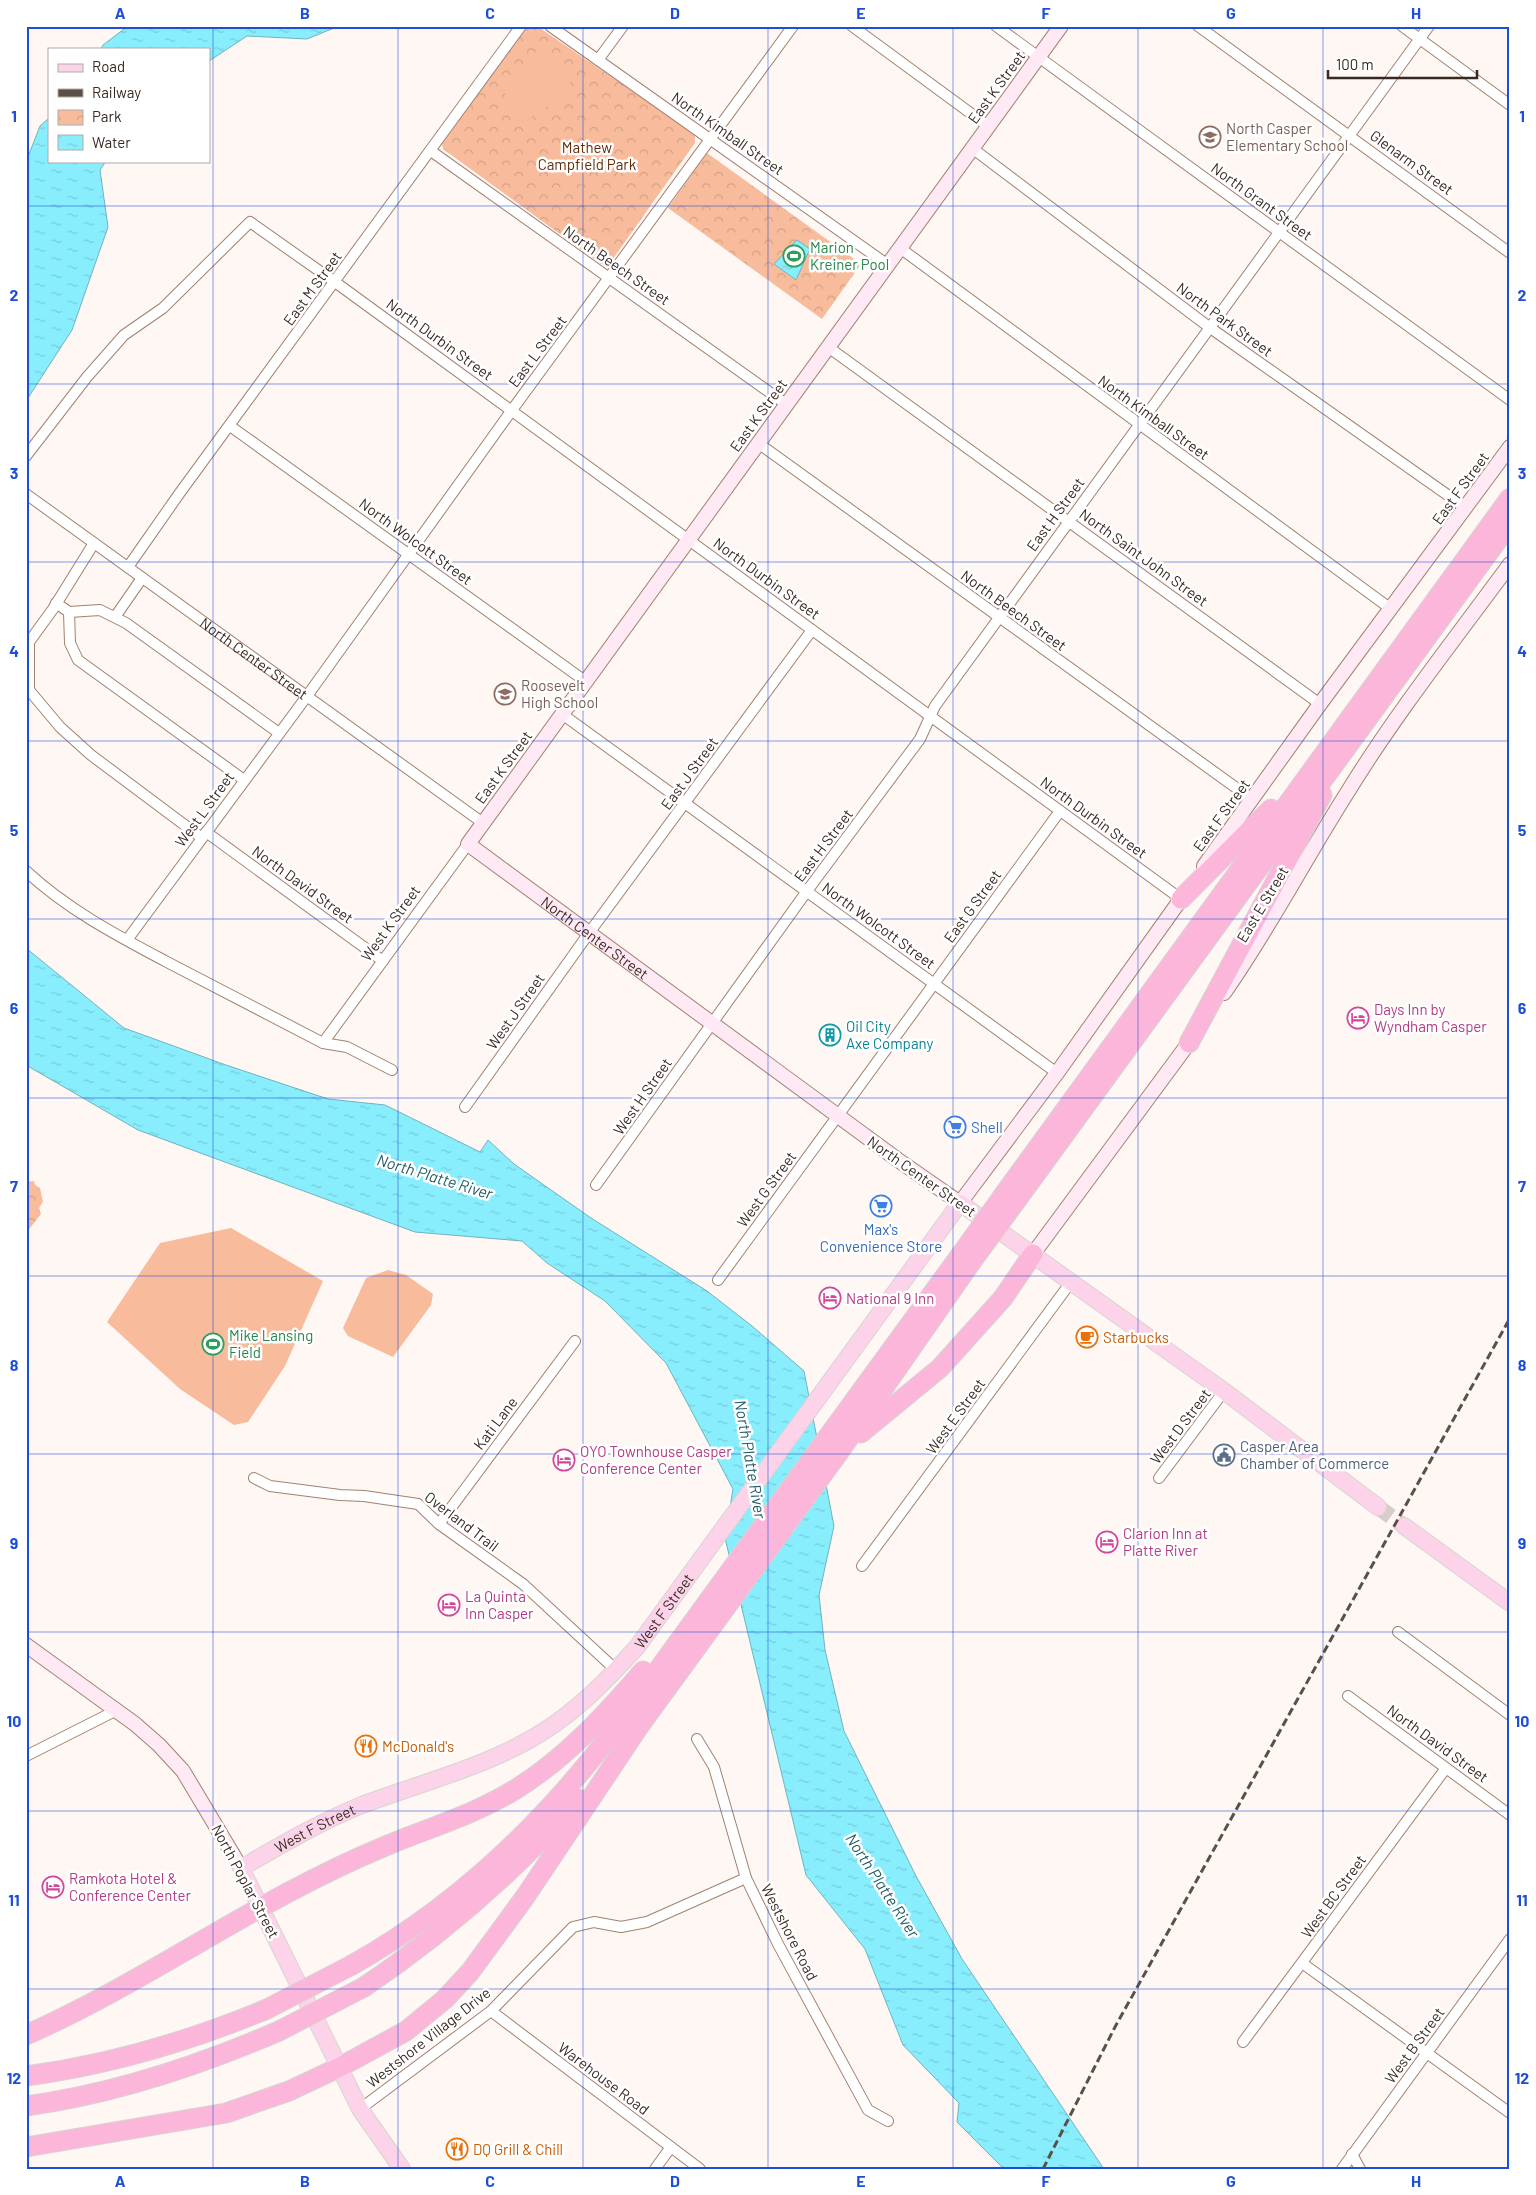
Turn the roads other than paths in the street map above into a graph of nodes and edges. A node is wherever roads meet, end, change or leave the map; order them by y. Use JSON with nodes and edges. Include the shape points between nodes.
{"nodes":[{"id":1,"x":521,"y":26,"type":"edge"},
{"id":2,"x":550,"y":26,"type":"edge"},
{"id":3,"x":623,"y":26,"type":"edge"},
{"id":4,"x":793,"y":26,"type":"edge"},
{"id":5,"x":852,"y":26,"type":"edge"},
{"id":6,"x":996,"y":26,"type":"edge"},
{"id":7,"x":1060,"y":26,"type":"edge"},
{"id":8,"x":1198,"y":26,"type":"edge"},
{"id":9,"x":1402,"y":26,"type":"edge"},
{"id":10,"x":1429,"y":26,"type":"edge"},
{"id":11,"x":1420,"y":39,"type":"junction"},
{"id":12,"x":1038,"y":57,"type":"junction"},
{"id":13,"x":598,"y":60,"type":"junction"},
{"id":14,"x":1510,"y":105,"type":"edge"},
{"id":15,"x":988,"y":126,"type":"junction"},
{"id":16,"x":1349,"y":135,"type":"junction"},
{"id":17,"x":711,"y":140,"type":"junction"},
{"id":18,"x":972,"y":148,"type":"junction"},
{"id":19,"x":431,"y":151,"type":"junction"},
{"id":20,"x":1280,"y":232,"type":"junction"},
{"id":21,"x":900,"y":248,"type":"junction"},
{"id":22,"x":1510,"y":253,"type":"edge"},
{"id":23,"x":888,"y":264,"type":"junction"},
{"id":24,"x":610,"y":278,"type":"junction"},
{"id":25,"x":335,"y":282,"type":"junction"},
{"id":26,"x":1209,"y":328,"type":"junction"},
{"id":27,"x":828,"y":347,"type":"junction"},
{"id":28,"x":1510,"y":400,"type":"edge"},
{"id":29,"x":786,"y":404,"type":"junction"},
{"id":30,"x":512,"y":410,"type":"junction"},
{"id":31,"x":1139,"y":425,"type":"junction"},
{"id":32,"x":230,"y":426,"type":"junction"},
{"id":33,"x":758,"y":443,"type":"junction"},
{"id":34,"x":1510,"y":447,"type":"edge"},
{"id":35,"x":26,"y":456,"type":"edge"},
{"id":36,"x":26,"y":494,"type":"edge"},
{"id":37,"x":1510,"y":498,"type":"edge"},
{"id":38,"x":1466,"y":508,"type":"junction"},
{"id":39,"x":1069,"y":521,"type":"junction"},
{"id":40,"x":1510,"y":524,"type":"edge"},
{"id":41,"x":688,"y":539,"type":"junction"},
{"id":42,"x":94,"y":542,"type":"junction"},
{"id":43,"x":408,"y":554,"type":"junction"},
{"id":44,"x":1510,"y":564,"type":"edge"},
{"id":45,"x":128,"y":568,"type":"junction"},
{"id":46,"x":142,"y":578,"type":"junction"},
{"id":47,"x":56,"y":603,"type":"junction"},
{"id":48,"x":1391,"y":609,"type":"junction"},
{"id":49,"x":69,"y":612,"type":"junction"},
{"id":50,"x":115,"y":617,"type":"junction"},
{"id":51,"x":998,"y":618,"type":"junction"},
{"id":52,"x":812,"y":630,"type":"junction"},
{"id":53,"x":585,"y":682,"type":"junction"},
{"id":54,"x":307,"y":696,"type":"junction"},
{"id":55,"x":1320,"y":704,"type":"junction"},
{"id":56,"x":562,"y":714,"type":"junction"},
{"id":57,"x":930,"y":716,"type":"junction"},
{"id":58,"x":279,"y":733,"type":"junction"},
{"id":59,"x":1347,"y":733,"type":"junction"},
{"id":60,"x":244,"y":780,"type":"junction"},
{"id":61,"x":1253,"y":800,"type":"junction"},
{"id":62,"x":685,"y":803,"type":"junction"},
{"id":63,"x":1060,"y":811,"type":"junction"},
{"id":64,"x":483,"y":823,"type":"junction"},
{"id":65,"x":204,"y":835,"type":"junction"},
{"id":66,"x":468,"y":844,"type":"junction"},
{"id":67,"x":26,"y":871,"type":"edge"},
{"id":68,"x":807,"y":891,"type":"junction"},
{"id":69,"x":1180,"y":899,"type":"junction"},
{"id":70,"x":589,"y":933,"type":"junction"},
{"id":71,"x":126,"y":940,"type":"junction"},
{"id":72,"x":383,"y":961,"type":"junction"},
{"id":73,"x":935,"y":984,"type":"junction"},
{"id":74,"x":711,"y":1023,"type":"junction"},
{"id":75,"x":324,"y":1043,"type":"junction"},
{"id":76,"x":1189,"y":1043,"type":"junction"},
{"id":77,"x":392,"y":1070,"type":"dead end"},
{"id":78,"x":1057,"y":1073,"type":"junction"},
{"id":79,"x":465,"y":1107,"type":"dead end"},
{"id":80,"x":838,"y":1117,"type":"junction"},
{"id":81,"x":596,"y":1185,"type":"dead end"},
{"id":82,"x":960,"y":1203,"type":"junction"},
{"id":83,"x":1033,"y":1254,"type":"junction"},
{"id":84,"x":967,"y":1257,"type":"junction"},
{"id":85,"x":718,"y":1280,"type":"dead end"},
{"id":86,"x":1071,"y":1282,"type":"junction"},
{"id":87,"x":575,"y":1341,"type":"dead end"},
{"id":88,"x":1224,"y":1391,"type":"junction"},
{"id":89,"x":839,"y":1452,"type":"junction"},
{"id":90,"x":254,"y":1478,"type":"dead end"},
{"id":91,"x":1159,"y":1478,"type":"dead end"},
{"id":92,"x":1378,"y":1507,"type":"tunnel mouth"},
{"id":93,"x":439,"y":1524,"type":"junction"},
{"id":94,"x":1404,"y":1526,"type":"tunnel mouth"},
{"id":95,"x":862,"y":1566,"type":"dead end"},
{"id":96,"x":1510,"y":1602,"type":"edge"},
{"id":97,"x":704,"y":1604,"type":"junction"},
{"id":98,"x":1398,"y":1632,"type":"dead end"},
{"id":99,"x":26,"y":1645,"type":"edge"},
{"id":100,"x":616,"y":1670,"type":"junction"},
{"id":101,"x":1348,"y":1696,"type":"dead end"},
{"id":102,"x":115,"y":1711,"type":"junction"},
{"id":103,"x":1510,"y":1714,"type":"edge"},
{"id":104,"x":640,"y":1725,"type":"junction"},
{"id":105,"x":697,"y":1739,"type":"dead end"},
{"id":106,"x":26,"y":1756,"type":"edge"},
{"id":107,"x":1446,"y":1768,"type":"junction"},
{"id":108,"x":1510,"y":1815,"type":"edge"},
{"id":109,"x":241,"y":1868,"type":"junction"},
{"id":110,"x":746,"y":1878,"type":"junction"},
{"id":111,"x":262,"y":1907,"type":"junction"},
{"id":112,"x":1510,"y":1939,"type":"edge"},
{"id":113,"x":1302,"y":1964,"type":"junction"},
{"id":114,"x":491,"y":2011,"type":"junction"},
{"id":115,"x":26,"y":2035,"type":"edge"},
{"id":116,"x":1244,"y":2042,"type":"dead end"},
{"id":117,"x":1427,"y":2052,"type":"junction"},
{"id":118,"x":340,"y":2067,"type":"junction"},
{"id":119,"x":26,"y":2076,"type":"edge"},
{"id":120,"x":26,"y":2106,"type":"edge"},
{"id":121,"x":360,"y":2109,"type":"junction"},
{"id":122,"x":1510,"y":2113,"type":"edge"},
{"id":123,"x":888,"y":2121,"type":"dead end"},
{"id":124,"x":26,"y":2147,"type":"edge"},
{"id":125,"x":671,"y":2147,"type":"junction"},
{"id":126,"x":1352,"y":2154,"type":"junction"},
{"id":127,"x":402,"y":2169,"type":"edge"},
{"id":128,"x":655,"y":2169,"type":"edge"},
{"id":129,"x":700,"y":2169,"type":"edge"},
{"id":130,"x":1342,"y":2169,"type":"edge"},
{"id":131,"x":1360,"y":2169,"type":"edge"}],
"edges":[{"from":1,"to":19,"type":"street","name":"East M Street"},
{"from":2,"to":13,"type":"street","name":"North Kimball Street"},
{"from":3,"to":13,"type":"street"},
{"from":4,"to":17,"type":"street","name":"East L Street"},
{"from":5,"to":15,"type":"street"},
{"from":6,"to":12,"type":"street","name":"North Grant Street"},
{"from":7,"to":12,"type":"main road","name":"East K Street"},
{"from":8,"to":16,"type":"street","name":"Glenarm Street"},
{"from":9,"to":11,"type":"street"},
{"from":10,"to":11,"type":"street","name":"East H Street"},
{"from":11,"to":14,"type":"street"},
{"from":11,"to":16,"type":"street","name":"East H Street"},
{"from":12,"to":15,"type":"main road","name":"East K Street"},
{"from":12,"to":20,"type":"street","name":"North Grant Street"},
{"from":13,"to":17,"type":"street","name":"North Kimball Street"},
{"from":15,"to":18,"type":"main road","name":"East K Street"},
{"from":16,"to":20,"type":"street","name":"East H Street"},
{"from":16,"to":22,"type":"street","name":"Glenarm Street"},
{"from":17,"to":23,"type":"street","name":"North Kimball Street"},
{"from":17,"to":24,"type":"street","name":"East L Street"},
{"from":18,"to":21,"type":"main road","name":"East K Street"},
{"from":18,"to":26,"type":"street","name":"North Park Street"},
{"from":19,"to":24,"type":"street","name":"North Beech Street"},
{"from":19,"to":25,"type":"street","name":"East M Street"},
{"from":20,"to":26,"type":"street","name":"East H Street"},
{"from":20,"to":28,"type":"street","name":"North Grant Street"},
{"from":21,"to":23,"type":"main road","name":"East K Street"},
{"from":21,"to":31,"type":"street","name":"North Kimball Street"},
{"from":23,"to":27,"type":"main road","name":"East K Street"},
{"from":24,"to":29,"type":"street","name":"North Beech Street"},
{"from":24,"to":30,"type":"street","name":"East L Street"},
{"from":25,"to":30,"type":"street","name":"North Durbin Street"},
{"from":25,"to":32,"type":"street","name":"East M Street"},
{"from":25,"to":35,"type":"street","name":"North Durbin Street","via":[[250,222],[163,308],[124,335]]},
{"from":26,"to":31,"type":"street","name":"East H Street"},
{"from":26,"to":38,"type":"street","name":"North Park Street"},
{"from":27,"to":29,"type":"main road","name":"East K Street"},
{"from":27,"to":39,"type":"street","name":"North Saint John Street"},
{"from":29,"to":33,"type":"main road","name":"East K Street"},
{"from":30,"to":41,"type":"street","name":"North Durbin Street"},
{"from":30,"to":43,"type":"street","name":"East L Street"},
{"from":31,"to":39,"type":"street","name":"East H Street"},
{"from":31,"to":48,"type":"street","name":"North Kimball Street"},
{"from":32,"to":43,"type":"street","name":"North Wolcott Street"},
{"from":32,"to":45,"type":"street","name":"East M Street"},
{"from":33,"to":41,"type":"main road","name":"East K Street"},
{"from":33,"to":51,"type":"street","name":"North Beech Street"},
{"from":34,"to":38,"type":"main road","name":"East F Street"},
{"from":36,"to":42,"type":"street","name":"North Center Street"},
{"from":37,"to":59,"type":"highway"},
{"from":38,"to":48,"type":"main road","name":"East F Street"},
{"from":39,"to":51,"type":"street","name":"East H Street"},
{"from":39,"to":55,"type":"street","name":"North Saint John Street"},
{"from":40,"to":59,"type":"highway"},
{"from":41,"to":52,"type":"street","name":"North Durbin Street"},
{"from":41,"to":53,"type":"main road","name":"East K Street"},
{"from":42,"to":45,"type":"street","name":"North Center Street"},
{"from":42,"to":47,"type":"street","name":"North David Street"},
{"from":43,"to":53,"type":"street","name":"North Wolcott Street"},
{"from":43,"to":54,"type":"street","name":"East L Street"},
{"from":44,"to":76,"type":"main road","name":"East E Street","via":[[1347,792],[1266,930]]},
{"from":45,"to":46,"type":"street","name":"North Center Street"},
{"from":46,"to":50,"type":"street"},
{"from":46,"to":54,"type":"street","name":"North Center Street"},
{"from":47,"to":49,"type":"street"},
{"from":47,"to":65,"type":"street","name":"North David Street","via":[[29,642],[29,690],[60,727],[91,755]]},
{"from":48,"to":55,"type":"main road","name":"East F Street"},
{"from":49,"to":50,"type":"street","via":[[100,610]]},
{"from":49,"to":60,"type":"street","via":[[70,643],[78,660]]},
{"from":50,"to":58,"type":"street"},
{"from":51,"to":57,"type":"street","name":"East H Street"},
{"from":51,"to":61,"type":"street","name":"North Beech Street"},
{"from":52,"to":57,"type":"street","name":"North Durbin Street"},
{"from":52,"to":62,"type":"street","name":"East J Street"},
{"from":53,"to":56,"type":"main road","name":"East K Street"},
{"from":54,"to":58,"type":"street","name":"West L Street"},
{"from":54,"to":64,"type":"street","name":"North Center Street"},
{"from":55,"to":61,"type":"main road","name":"East F Street"},
{"from":56,"to":62,"type":"street","name":"North Wolcott Street"},
{"from":56,"to":64,"type":"main road","name":"East K Street"},
{"from":57,"to":63,"type":"street","name":"North Durbin Street"},
{"from":57,"to":68,"type":"street","name":"East H Street","via":[[920,739]]},
{"from":58,"to":60,"type":"street","name":"West L Street"},
{"from":59,"to":69,"type":"highway"},
{"from":59,"to":76,"type":"highway","via":[[1222,986]]},
{"from":59,"to":84,"type":"highway","bridge":true},
{"from":60,"to":65,"type":"street","name":"West L Street"},
{"from":61,"to":69,"type":"main road","name":"East F Street"},
{"from":62,"to":68,"type":"street","name":"North Wolcott Street"},
{"from":62,"to":70,"type":"street","name":"East J Street"},
{"from":63,"to":69,"type":"street","name":"North Durbin Street"},
{"from":63,"to":73,"type":"street","name":"East G Street"},
{"from":64,"to":66,"type":"main road","name":"West K Street"},
{"from":65,"to":71,"type":"street","name":"West L Street"},
{"from":65,"to":72,"type":"street","name":"North David Street"},
{"from":66,"to":70,"type":"main road","name":"North Center Street"},
{"from":66,"to":72,"type":"street","name":"West K Street"},
{"from":67,"to":71,"type":"street","via":[[87,918]]},
{"from":68,"to":73,"type":"street","name":"North Wolcott Street"},
{"from":68,"to":74,"type":"street","name":"East H Street"},
{"from":69,"to":78,"type":"main road","name":"East F Street"},
{"from":70,"to":74,"type":"main road","name":"North Center Street"},
{"from":70,"to":79,"type":"street","name":"West J Street"},
{"from":71,"to":75,"type":"street"},
{"from":72,"to":75,"type":"street","name":"West K Street"},
{"from":73,"to":78,"type":"street","name":"North Wolcott Street"},
{"from":73,"to":80,"type":"street","name":"East G Street"},
{"from":74,"to":80,"type":"main road","name":"North Center Street"},
{"from":74,"to":81,"type":"street","name":"West H Street"},
{"from":75,"to":77,"type":"street","via":[[347,1047]]},
{"from":76,"to":83,"type":"main road","name":"East E Street"},
{"from":78,"to":82,"type":"main road","name":"East F Street"},
{"from":80,"to":82,"type":"main road","name":"North Center Street"},
{"from":80,"to":85,"type":"street","name":"West G Street"},
{"from":82,"to":83,"type":"main road","name":"North Center Street"},
{"from":82,"to":100,"type":"main road","name":"West F Street","via":[[637,1647]]},
{"from":83,"to":86,"type":"main road","name":"North Center Street"},
{"from":83,"to":89,"type":"highway","via":[[1003,1298],[940,1368]]},
{"from":84,"to":89,"type":"highway"},
{"from":84,"to":97,"type":"highway","via":[[835,1427]]},
{"from":86,"to":88,"type":"main road","name":"North Center Street"},
{"from":86,"to":95,"type":"street","name":"West E Street"},
{"from":87,"to":93,"type":"street","name":"Kati Lane"},
{"from":88,"to":91,"type":"street","name":"West D Street"},
{"from":88,"to":92,"type":"main road","name":"North Center Street"},
{"from":89,"to":104,"type":"highway"},
{"from":90,"to":93,"type":"street","name":"Overland Trail","via":[[270,1486],[418,1504]]},
{"from":93,"to":100,"type":"street","name":"Overland Trail","via":[[523,1584]]},
{"from":94,"to":96,"type":"main road"},
{"from":97,"to":111,"type":"highway","via":[[592,1728],[536,1776],[481,1808],[389,1844]]},
{"from":97,"to":119,"type":"highway","bridge":true,"via":[[588,1765],[540,1819],[450,1900],[400,1937],[352,1965],[226,2026],[153,2050]]},
{"from":98,"to":103,"type":"street"},
{"from":99,"to":102,"type":"main road","name":"North Poplar Street"},
{"from":100,"to":109,"type":"main road","name":"West F Street","via":[[570,1712],[525,1742],[456,1774],[362,1806],[298,1835]]},
{"from":101,"to":107,"type":"street","name":"North David Street"},
{"from":102,"to":106,"type":"street"},
{"from":102,"to":109,"type":"main road","name":"North Poplar Street","via":[[159,1745],[183,1771]]},
{"from":104,"to":118,"type":"highway","via":[[525,1898],[470,1972],[445,1999],[406,2031]]},
{"from":104,"to":120,"type":"highway","bridge":true,"via":[[534,1849],[493,1888],[440,1933],[364,1987],[232,2052],[159,2077]]},
{"from":105,"to":110,"type":"street","name":"Westshore Road","via":[[714,1767]]},
{"from":107,"to":108,"type":"street","name":"North David Street"},
{"from":107,"to":113,"type":"street","name":"West BC Street"},
{"from":109,"to":111,"type":"main road","name":"North Poplar Street"},
{"from":110,"to":114,"type":"street","name":"Westshore Village Drive","via":[[647,1922],[621,1927],[594,1922],[573,1927]]},
{"from":110,"to":123,"type":"street","name":"Westshore Road","via":[[868,2110]]},
{"from":111,"to":115,"type":"highway","via":[[68,2016]]},
{"from":111,"to":118,"type":"main road","name":"North Poplar Street"},
{"from":112,"to":117,"type":"street","name":"West B Street"},
{"from":113,"to":116,"type":"street","name":"West BC Street"},
{"from":113,"to":117,"type":"street"},
{"from":114,"to":121,"type":"street","name":"Westshore Village Drive"},
{"from":114,"to":125,"type":"street","name":"Warehouse Road"},
{"from":117,"to":122,"type":"street"},
{"from":117,"to":126,"type":"street","name":"West B Street"},
{"from":118,"to":121,"type":"main road","name":"North Poplar Street"},
{"from":118,"to":124,"type":"highway","via":[[289,2091],[226,2114]]},
{"from":121,"to":127,"type":"main road","name":"North Poplar Street"},
{"from":125,"to":128,"type":"street"},
{"from":125,"to":129,"type":"street","name":"Warehouse Road"},
{"from":126,"to":130,"type":"street","name":"West B Street"},
{"from":126,"to":131,"type":"street"}]}
